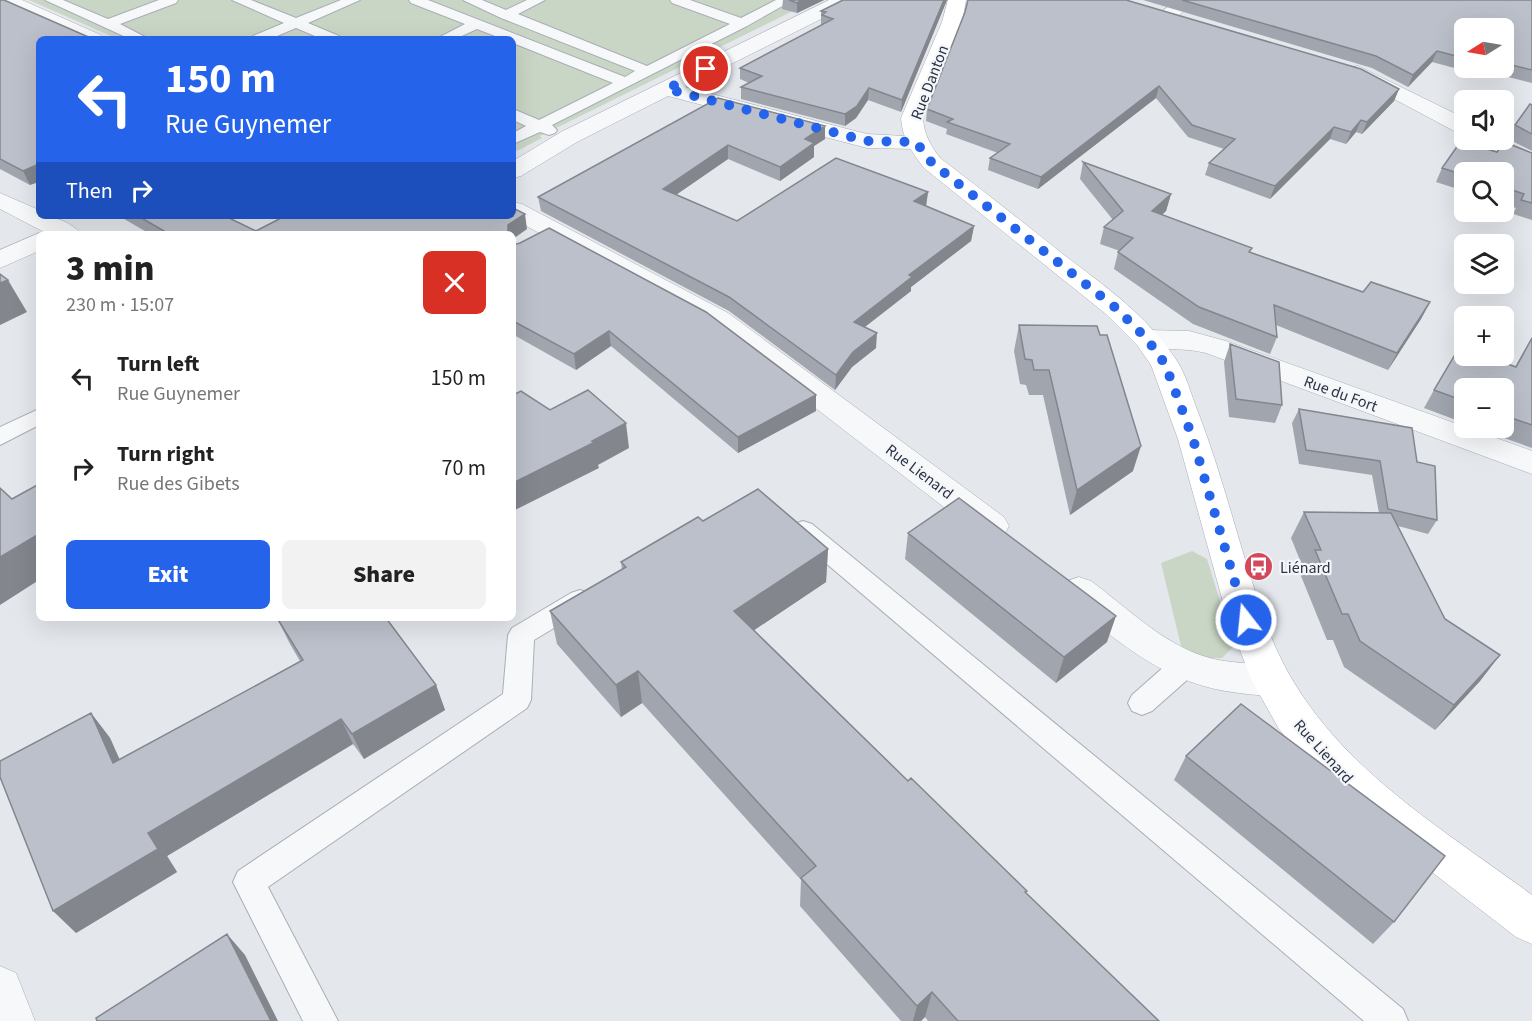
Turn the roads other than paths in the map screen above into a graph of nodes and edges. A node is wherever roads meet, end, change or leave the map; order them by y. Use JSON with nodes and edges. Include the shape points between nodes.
{"nodes":[{"id":1,"x":6,"y":0,"type":"edge"},
{"id":2,"x":52,"y":0,"type":"edge"},
{"id":3,"x":171,"y":0,"type":"edge"},
{"id":4,"x":239,"y":0,"type":"edge"},
{"id":5,"x":353,"y":0,"type":"edge"},
{"id":6,"x":416,"y":0,"type":"edge"},
{"id":7,"x":470,"y":0,"type":"edge"},
{"id":8,"x":538,"y":0,"type":"edge"},
{"id":9,"x":677,"y":0,"type":"edge"},
{"id":10,"x":786,"y":0,"type":"edge"},
{"id":11,"x":844,"y":0,"type":"edge"},
{"id":12,"x":957,"y":0,"type":"edge"},
{"id":13,"x":1189,"y":0,"type":"edge"},
{"id":14,"x":1146,"y":9,"type":"edge"},
{"id":15,"x":506,"y":15,"type":"junction"},
{"id":16,"x":1167,"y":15,"type":"junction"},
{"id":17,"x":1189,"y":22,"type":"edge"},
{"id":18,"x":296,"y":23,"type":"junction"},
{"id":19,"x":742,"y":23,"type":"junction"},
{"id":20,"x":108,"y":24,"type":"junction"},
{"id":21,"x":477,"y":24,"type":"junction"},
{"id":22,"x":87,"y":36,"type":"edge"},
{"id":23,"x":135,"y":36,"type":"edge"},
{"id":24,"x":265,"y":36,"type":"edge"},
{"id":25,"x":326,"y":36,"type":"edge"},
{"id":26,"x":450,"y":36,"type":"edge"},
{"id":27,"x":508,"y":36,"type":"edge"},
{"id":28,"x":516,"y":39,"type":"edge"},
{"id":29,"x":1342,"y":68,"type":"edge"},
{"id":30,"x":647,"y":71,"type":"junction"},
{"id":31,"x":625,"y":82,"type":"junction"},
{"id":32,"x":667,"y":89,"type":"junction"},
{"id":33,"x":516,"y":115,"type":"edge"},
{"id":34,"x":1454,"y":122,"type":"edge"},
{"id":35,"x":540,"y":126,"type":"junction"},
{"id":36,"x":569,"y":137,"type":"junction"},
{"id":37,"x":516,"y":138,"type":"edge"},
{"id":38,"x":916,"y":142,"type":"junction"},
{"id":39,"x":1507,"y":150,"type":"edge"},
{"id":40,"x":1532,"y":163,"type":"edge"},
{"id":41,"x":516,"y":169,"type":"edge"},
{"id":42,"x":0,"y":200,"type":"edge"},
{"id":43,"x":516,"y":212,"type":"edge"},
{"id":44,"x":49,"y":231,"type":"edge"},
{"id":45,"x":36,"y":244,"type":"edge"},
{"id":46,"x":0,"y":260,"type":"edge"},
{"id":47,"x":1147,"y":339,"type":"junction"},
{"id":48,"x":36,"y":418,"type":"edge"},
{"id":49,"x":0,"y":437,"type":"edge"},
{"id":50,"x":1532,"y":463,"type":"edge"},
{"id":51,"x":778,"y":509,"type":"edge"},
{"id":52,"x":1010,"y":539,"type":"edge"},
{"id":53,"x":1058,"y":575,"type":"edge"},
{"id":54,"x":600,"y":588,"type":"edge"},
{"id":55,"x":1185,"y":665,"type":"junction"},
{"id":56,"x":1271,"y":681,"type":"junction"},
{"id":57,"x":1142,"y":703,"type":"dead end"},
{"id":58,"x":1532,"y":922,"type":"edge"},
{"id":59,"x":0,"y":989,"type":"edge"},
{"id":60,"x":11,"y":1021,"type":"edge"},
{"id":61,"x":321,"y":1021,"type":"edge"},
{"id":62,"x":1391,"y":1021,"type":"edge"}],
"edges":[{"from":1,"to":22,"type":"street"},
{"from":2,"to":20,"type":"lane"},
{"from":3,"to":20,"type":"lane"},
{"from":4,"to":18,"type":"lane"},
{"from":5,"to":18,"type":"lane"},
{"from":6,"to":21,"type":"lane"},
{"from":7,"to":15,"type":"lane"},
{"from":8,"to":15,"type":"lane"},
{"from":9,"to":19,"type":"lane"},
{"from":10,"to":19,"type":"lane"},
{"from":11,"to":32,"type":"street"},
{"from":12,"to":38,"type":"street","name":"Rue Danton","via":[[952,22],[912,118]]},
{"from":13,"to":16,"type":"street"},
{"from":14,"to":16,"type":"street"},
{"from":15,"to":30,"type":"lane"},
{"from":16,"to":17,"type":"street"},
{"from":18,"to":24,"type":"lane"},
{"from":18,"to":25,"type":"lane"},
{"from":19,"to":30,"type":"lane"},
{"from":20,"to":23,"type":"lane"},
{"from":21,"to":26,"type":"lane"},
{"from":21,"to":27,"type":"lane"},
{"from":28,"to":31,"type":"lane"},
{"from":29,"to":34,"type":"street","via":[[1364,74]]},
{"from":30,"to":31,"type":"lane"},
{"from":31,"to":35,"type":"lane"},
{"from":32,"to":36,"type":"street"},
{"from":32,"to":38,"type":"street","via":[[867,141]]},
{"from":33,"to":35,"type":"lane"},
{"from":35,"to":36,"type":"lane"},
{"from":35,"to":37,"type":"lane"},
{"from":36,"to":41,"type":"street"},
{"from":38,"to":47,"type":"street","name":"Rue Danton","via":[[932,163],[1116,308]]},
{"from":39,"to":40,"type":"street"},
{"from":42,"to":44,"type":"street"},
{"from":43,"to":52,"type":"street","name":"Rue Lienard","via":[[541,235],[718,319]]},
{"from":45,"to":46,"type":"street"},
{"from":47,"to":50,"type":"street","name":"Rue du Fort","via":[[1189,340],[1216,347]]},
{"from":47,"to":56,"type":"street","name":"Rue Danton","via":[[1165,364],[1193,439],[1246,620]]},
{"from":48,"to":49,"type":"lane"},
{"from":51,"to":62,"type":"lane"},
{"from":53,"to":55,"type":"street","via":[[1142,639]]},
{"from":54,"to":61,"type":"lane","via":[[521,635],[517,700],[249,882]]},
{"from":55,"to":56,"type":"street","via":[[1221,676]]},
{"from":55,"to":57,"type":"lane"},
{"from":56,"to":58,"type":"street","name":"Rue Lienard","via":[[1293,717],[1329,761],[1369,799]]},
{"from":59,"to":60,"type":"street"}]}
